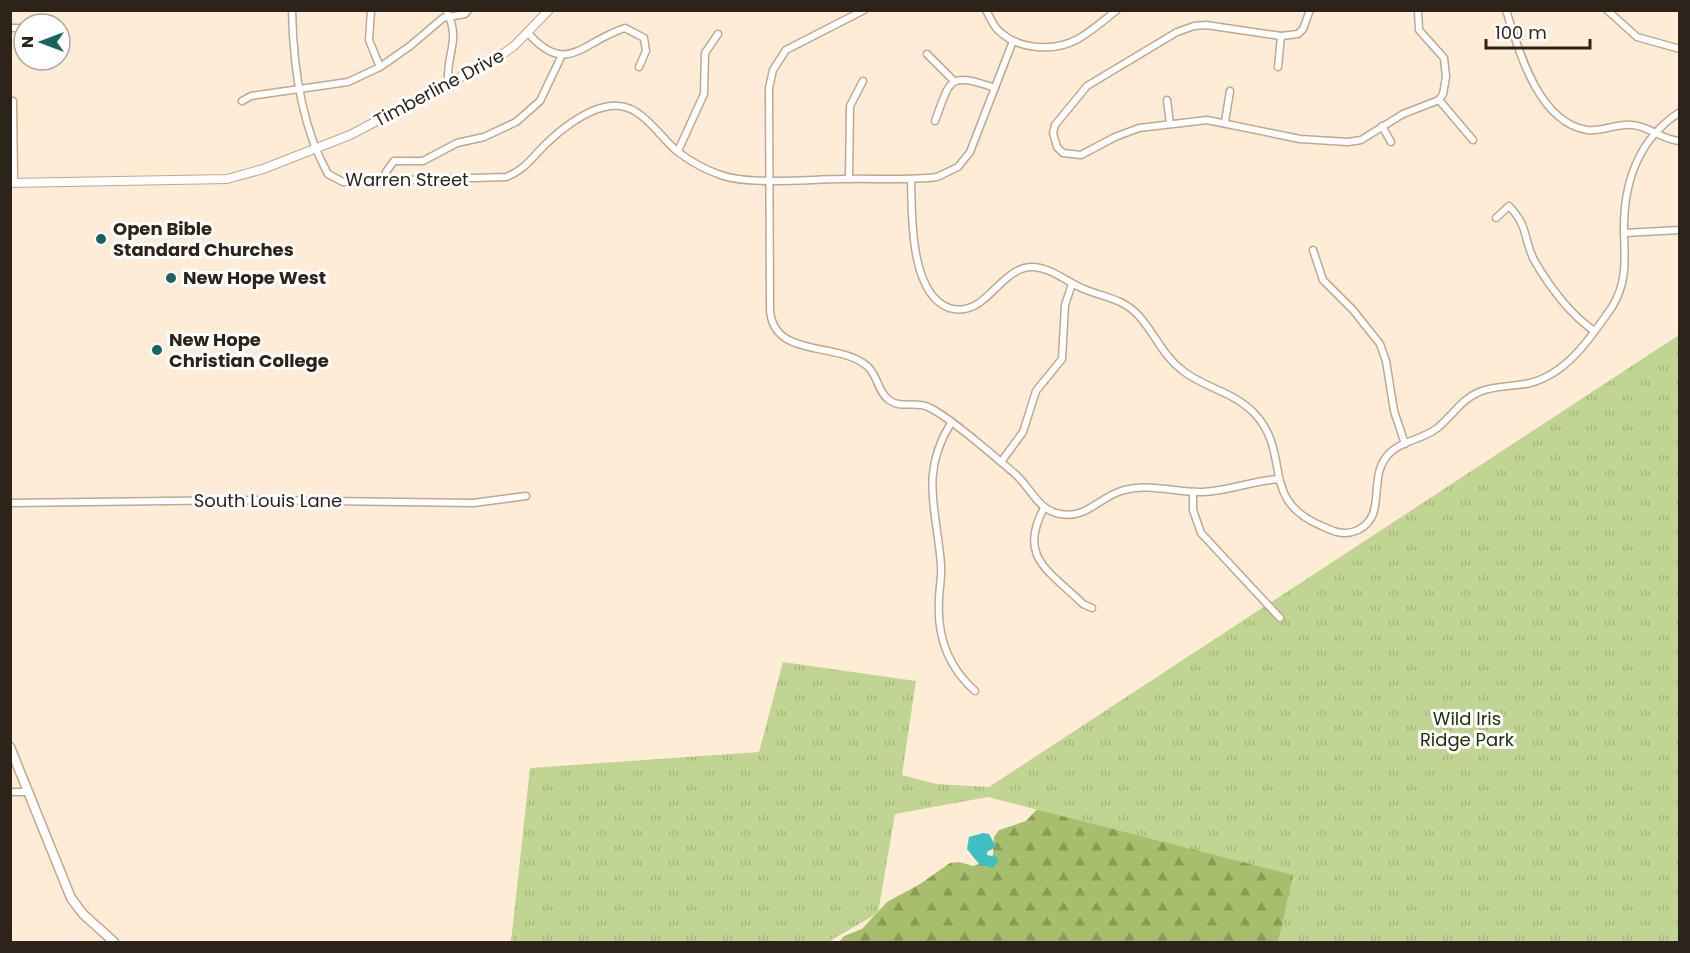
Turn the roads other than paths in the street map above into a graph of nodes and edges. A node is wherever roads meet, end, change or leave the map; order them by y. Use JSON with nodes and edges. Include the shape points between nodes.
{"nodes":[{"id":1,"x":292,"y":10,"type":"edge"},
{"id":2,"x":371,"y":10,"type":"edge"},
{"id":3,"x":468,"y":10,"type":"edge"},
{"id":4,"x":549,"y":10,"type":"edge"},
{"id":5,"x":864,"y":10,"type":"edge"},
{"id":6,"x":986,"y":10,"type":"edge"},
{"id":7,"x":1116,"y":10,"type":"edge"},
{"id":8,"x":1310,"y":10,"type":"edge"},
{"id":9,"x":1418,"y":10,"type":"edge"},
{"id":10,"x":1506,"y":10,"type":"edge"},
{"id":11,"x":1607,"y":10,"type":"edge"},
{"id":12,"x":448,"y":13,"type":"edge"},
{"id":13,"x":528,"y":33,"type":"junction"},
{"id":14,"x":718,"y":34,"type":"dead end"},
{"id":15,"x":1281,"y":36,"type":"junction"},
{"id":16,"x":1013,"y":41,"type":"junction"},
{"id":17,"x":1680,"y":49,"type":"edge"},
{"id":18,"x":927,"y":54,"type":"dead end"},
{"id":19,"x":562,"y":55,"type":"junction"},
{"id":20,"x":380,"y":67,"type":"junction"},
{"id":21,"x":639,"y":67,"type":"dead end"},
{"id":22,"x":1278,"y":67,"type":"dead end"},
{"id":23,"x":863,"y":81,"type":"dead end"},
{"id":24,"x":954,"y":81,"type":"junction"},
{"id":25,"x":448,"y":83,"type":"junction"},
{"id":26,"x":995,"y":88,"type":"junction"},
{"id":27,"x":300,"y":90,"type":"junction"},
{"id":28,"x":1230,"y":91,"type":"dead end"},
{"id":29,"x":1167,"y":100,"type":"dead end"},
{"id":30,"x":1439,"y":100,"type":"junction"},
{"id":31,"x":13,"y":101,"type":"dead end"},
{"id":32,"x":242,"y":101,"type":"dead end"},
{"id":33,"x":1680,"y":112,"type":"edge"},
{"id":34,"x":935,"y":121,"type":"dead end"},
{"id":35,"x":1225,"y":122,"type":"junction"},
{"id":36,"x":1170,"y":124,"type":"junction"},
{"id":37,"x":1382,"y":126,"type":"junction"},
{"id":38,"x":1654,"y":133,"type":"junction"},
{"id":39,"x":1473,"y":140,"type":"dead end"},
{"id":40,"x":1680,"y":141,"type":"edge"},
{"id":41,"x":1391,"y":142,"type":"dead end"},
{"id":42,"x":317,"y":148,"type":"junction"},
{"id":43,"x":678,"y":151,"type":"junction"},
{"id":44,"x":849,"y":179,"type":"junction"},
{"id":45,"x":911,"y":179,"type":"junction"},
{"id":46,"x":386,"y":180,"type":"junction"},
{"id":47,"x":768,"y":180,"type":"junction"},
{"id":48,"x":12,"y":183,"type":"edge"},
{"id":49,"x":1496,"y":218,"type":"dead end"},
{"id":50,"x":1680,"y":230,"type":"edge"},
{"id":51,"x":1624,"y":233,"type":"junction"},
{"id":52,"x":1313,"y":250,"type":"dead end"},
{"id":53,"x":1072,"y":284,"type":"junction"},
{"id":54,"x":1594,"y":331,"type":"junction"},
{"id":55,"x":951,"y":423,"type":"junction"},
{"id":56,"x":1405,"y":444,"type":"junction"},
{"id":57,"x":1001,"y":462,"type":"junction"},
{"id":58,"x":1278,"y":479,"type":"junction"},
{"id":59,"x":1193,"y":492,"type":"junction"},
{"id":60,"x":526,"y":496,"type":"dead end"},
{"id":61,"x":10,"y":503,"type":"edge"},
{"id":62,"x":1044,"y":508,"type":"junction"},
{"id":63,"x":1092,"y":608,"type":"dead end"},
{"id":64,"x":1280,"y":618,"type":"dead end"},
{"id":65,"x":975,"y":691,"type":"dead end"},
{"id":66,"x":10,"y":747,"type":"edge"},
{"id":67,"x":10,"y":792,"type":"edge"},
{"id":68,"x":28,"y":792,"type":"junction"},
{"id":69,"x":114,"y":942,"type":"edge"}],
"edges":[{"from":1,"to":27,"type":"street"},
{"from":2,"to":20,"type":"street","via":[[369,40]]},
{"from":3,"to":12,"type":"street","via":[[465,14]]},
{"from":4,"to":13,"type":"street","name":"Timberline Drive"},
{"from":5,"to":47,"type":"street","via":[[791,46],[777,60],[769,88]]},
{"from":6,"to":16,"type":"street","via":[[998,30]]},
{"from":7,"to":16,"type":"street","via":[[1078,39],[1054,48]]},
{"from":8,"to":15,"type":"street","via":[[1298,34]]},
{"from":9,"to":30,"type":"street","via":[[1419,30],[1440,51],[1446,66],[1445,86]]},
{"from":10,"to":38,"type":"street","via":[[1537,91],[1556,115],[1588,130],[1636,125]]},
{"from":11,"to":17,"type":"street","via":[[1637,37]]},
{"from":12,"to":20,"type":"street"},
{"from":12,"to":25,"type":"street","via":[[455,36],[447,64]]},
{"from":13,"to":19,"type":"street","via":[[543,49]]},
{"from":13,"to":25,"type":"street","name":"Timberline Drive","via":[[497,58]]},
{"from":14,"to":43,"type":"street","via":[[705,53],[704,94]]},
{"from":15,"to":22,"type":"street"},
{"from":15,"to":36,"type":"street","via":[[1206,26],[1176,32],[1087,86],[1055,124],[1053,133],[1063,153],[1081,155],[1126,132]]},
{"from":16,"to":26,"type":"street","name":"Warren Street"},
{"from":18,"to":24,"type":"street"},
{"from":19,"to":21,"type":"street","via":[[625,28],[644,38],[646,51]]},
{"from":19,"to":46,"type":"street","via":[[540,101],[516,122],[484,137],[457,143],[423,161],[394,161],[386,172]]},
{"from":20,"to":27,"type":"street","via":[[348,82]]},
{"from":23,"to":44,"type":"street","via":[[850,106]]},
{"from":24,"to":26,"type":"street","via":[[966,79]]},
{"from":24,"to":34,"type":"street","via":[[947,88]]},
{"from":25,"to":42,"type":"street","name":"Timberline Drive","via":[[350,135]]},
{"from":26,"to":45,"type":"street","name":"Warren Street","via":[[962,162],[943,175]]},
{"from":27,"to":32,"type":"street","via":[[248,96]]},
{"from":27,"to":42,"type":"street"},
{"from":28,"to":35,"type":"street"},
{"from":29,"to":36,"type":"street"},
{"from":30,"to":37,"type":"street"},
{"from":30,"to":39,"type":"street"},
{"from":31,"to":48,"type":"street"},
{"from":33,"to":38,"type":"street"},
{"from":35,"to":36,"type":"street"},
{"from":35,"to":37,"type":"street","via":[[1288,137],[1348,142],[1361,140]]},
{"from":37,"to":41,"type":"street"},
{"from":38,"to":40,"type":"street"},
{"from":38,"to":51,"type":"street","via":[[1635,164]]},
{"from":42,"to":46,"type":"street","name":"Warren Street","via":[[328,174],[335,180]]},
{"from":42,"to":48,"type":"street","via":[[243,175],[213,181]]},
{"from":43,"to":46,"type":"street","name":"Warren Street","via":[[638,112],[627,107],[604,107],[575,122],[546,143],[523,169],[506,177]]},
{"from":43,"to":47,"type":"street","name":"Warren Street","via":[[724,176]]},
{"from":44,"to":45,"type":"street","name":"Warren Street"},
{"from":44,"to":47,"type":"street","name":"Warren Street"},
{"from":45,"to":53,"type":"street","via":[[917,257],[929,287],[945,306],[960,310],[973,307],[1026,268],[1042,268]]},
{"from":47,"to":55,"type":"street","via":[[770,309],[775,329],[787,340],[863,363],[891,402],[928,406]]},
{"from":49,"to":54,"type":"street","via":[[1509,206],[1518,216],[1535,260],[1573,315]]},
{"from":50,"to":51,"type":"street"},
{"from":51,"to":54,"type":"street","via":[[1624,279],[1612,306]]},
{"from":52,"to":56,"type":"street","via":[[1323,280],[1380,344]]},
{"from":53,"to":57,"type":"street","via":[[1065,305],[1062,359],[1036,391],[1023,432]]},
{"from":53,"to":58,"type":"street","via":[[1110,296],[1129,307],[1181,370],[1231,395],[1251,410],[1271,438]]},
{"from":54,"to":56,"type":"street","via":[[1559,370],[1535,382],[1477,393],[1436,430]]},
{"from":55,"to":57,"type":"street"},
{"from":55,"to":65,"type":"street","via":[[940,440],[932,471],[942,566],[938,619],[947,654],[960,677]]},
{"from":56,"to":58,"type":"street","via":[[1389,453],[1378,472],[1373,516],[1368,524],[1348,533],[1337,533],[1295,511],[1285,500]]},
{"from":57,"to":62,"type":"street"},
{"from":58,"to":59,"type":"street"},
{"from":59,"to":62,"type":"street","via":[[1131,488],[1110,495],[1082,513],[1062,515]]},
{"from":59,"to":64,"type":"street","via":[[1194,516],[1201,533]]},
{"from":60,"to":61,"type":"street","name":"South Louis Lane","via":[[473,503]]},
{"from":62,"to":63,"type":"street","via":[[1033,533],[1036,556],[1083,604]]},
{"from":66,"to":68,"type":"main road"},
{"from":67,"to":68,"type":"street"},
{"from":68,"to":69,"type":"main road","via":[[71,898]]}]}
